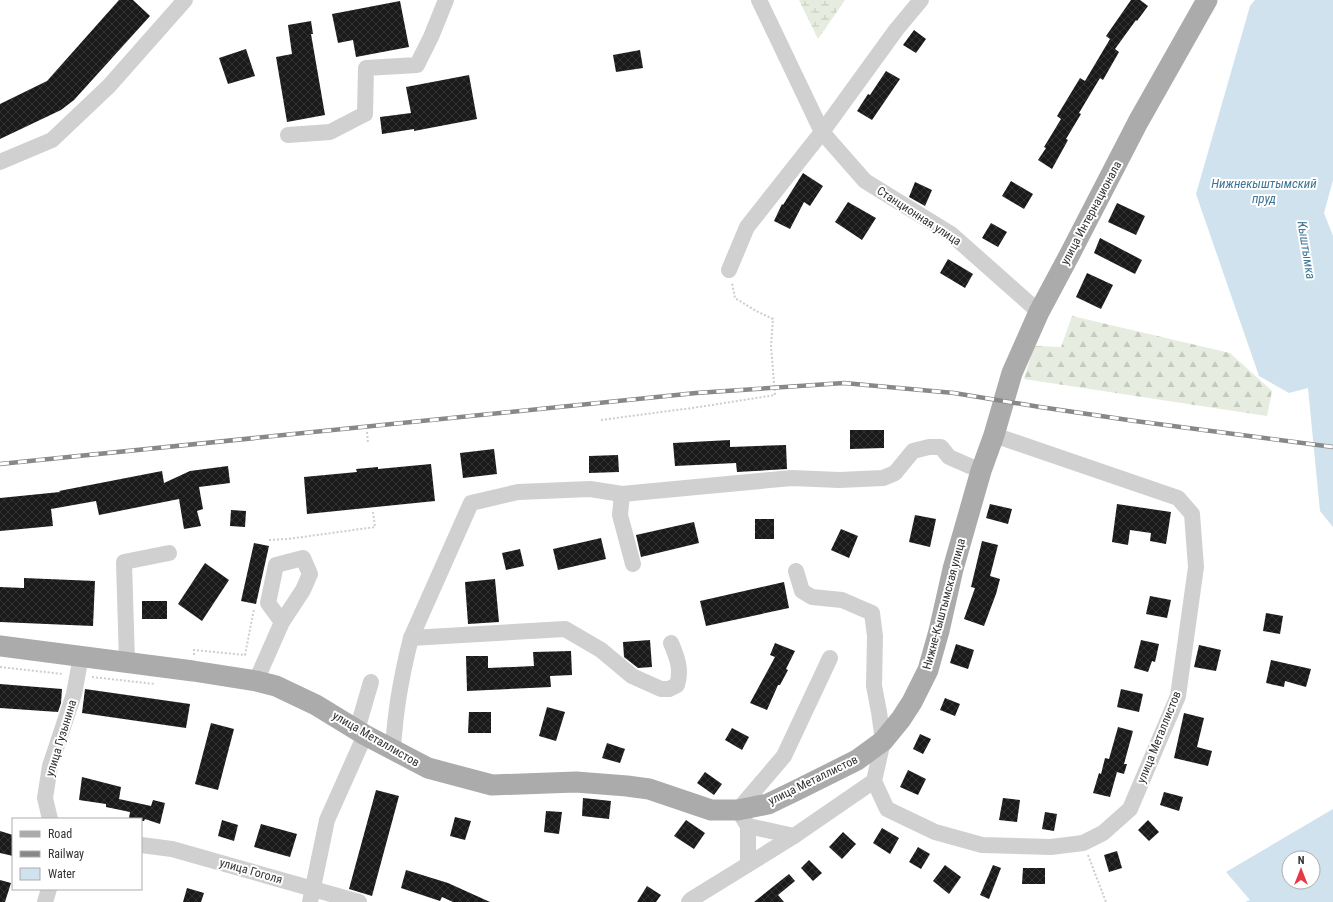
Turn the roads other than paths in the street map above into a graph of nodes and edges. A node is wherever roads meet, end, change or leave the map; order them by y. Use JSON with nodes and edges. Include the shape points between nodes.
{"nodes":[{"id":1,"x":185,"y":0,"type":"edge"},
{"id":2,"x":446,"y":0,"type":"edge"},
{"id":3,"x":759,"y":0,"type":"edge"},
{"id":4,"x":921,"y":0,"type":"edge"},
{"id":5,"x":1207,"y":0,"type":"edge"},
{"id":6,"x":822,"y":132,"type":"junction"},
{"id":7,"x":288,"y":135,"type":"dead end"},
{"id":8,"x":0,"y":162,"type":"edge"},
{"id":9,"x":729,"y":270,"type":"road end"},
{"id":10,"x":1039,"y":312,"type":"junction"},
{"id":11,"x":994,"y":435,"type":"junction"},
{"id":12,"x":981,"y":471,"type":"junction"},
{"id":13,"x":622,"y":494,"type":"junction"},
{"id":14,"x":168,"y":553,"type":"dead end"},
{"id":15,"x":633,"y":564,"type":"dead end"},
{"id":16,"x":796,"y":571,"type":"dead end"},
{"id":17,"x":282,"y":622,"type":"dead end"},
{"id":18,"x":411,"y":638,"type":"junction"},
{"id":19,"x":671,"y":643,"type":"dead end"},
{"id":20,"x":0,"y":646,"type":"edge"},
{"id":21,"x":81,"y":656,"type":"junction"},
{"id":22,"x":830,"y":658,"type":"dead end"},
{"id":23,"x":127,"y":662,"type":"junction"},
{"id":24,"x":256,"y":681,"type":"junction"},
{"id":25,"x":372,"y":682,"type":"dead end"},
{"id":26,"x":361,"y":732,"type":"junction"},
{"id":27,"x":883,"y":741,"type":"junction"},
{"id":28,"x":393,"y":750,"type":"junction"},
{"id":29,"x":874,"y":781,"type":"junction"},
{"id":30,"x":50,"y":818,"type":"edge"},
{"id":31,"x":743,"y":818,"type":"junction"},
{"id":32,"x":794,"y":836,"type":"junction"},
{"id":33,"x":142,"y":845,"type":"edge"},
{"id":34,"x":748,"y":864,"type":"junction"},
{"id":35,"x":49,"y":890,"type":"edge"},
{"id":36,"x":311,"y":896,"type":"edge"},
{"id":37,"x":45,"y":902,"type":"edge"},
{"id":38,"x":359,"y":902,"type":"edge"},
{"id":39,"x":689,"y":902,"type":"edge"}],
"edges":[{"from":1,"to":8,"type":"street","via":[[109,86],[52,140]]},
{"from":2,"to":7,"type":"street","via":[[418,65],[366,68],[365,114],[330,132]]},
{"from":3,"to":6,"type":"street","name":"Станционная улица"},
{"from":4,"to":6,"type":"street"},
{"from":5,"to":10,"type":"main road","name":"улица Интернационала","via":[[1138,122]]},
{"from":6,"to":9,"type":"street","via":[[747,227]]},
{"from":6,"to":10,"type":"street","name":"Станционная улица","via":[[865,182],[951,234]]},
{"from":10,"to":11,"type":"main road","name":"улица Интернационала","via":[[1012,373]]},
{"from":11,"to":12,"type":"main road","name":"Нижне-Кыштымская улица"},
{"from":11,"to":29,"type":"street","name":"улица Металлистов","via":[[1178,498],[1192,514],[1196,567],[1178,696],[1130,809],[1103,833],[1084,843],[1051,847],[982,845],[935,832],[887,809]]},
{"from":12,"to":13,"type":"street","via":[[949,457],[940,447],[929,447],[912,451],[895,473],[883,478],[792,478]]},
{"from":12,"to":27,"type":"main road","name":"Нижне-Кыштымская улица","via":[[928,670],[912,702]]},
{"from":13,"to":15,"type":"street","via":[[620,515]]},
{"from":13,"to":18,"type":"street","via":[[590,489],[518,492],[471,503]]},
{"from":14,"to":23,"type":"street","via":[[124,562]]},
{"from":16,"to":27,"type":"street","via":[[802,591],[812,597],[842,600],[872,613],[875,636],[874,686]]},
{"from":17,"to":24,"type":"street"},
{"from":18,"to":19,"type":"street","via":[[565,629],[601,650],[632,676],[669,690],[677,685],[680,677],[678,659]]},
{"from":18,"to":28,"type":"street","via":[[394,719]]},
{"from":20,"to":21,"type":"main road","name":"улица Металлистов"},
{"from":21,"to":23,"type":"main road","name":"улица Металлистов"},
{"from":21,"to":30,"type":"street","name":"улица Гузынина","via":[[74,694],[50,766],[45,798]]},
{"from":22,"to":31,"type":"street","via":[[784,756]]},
{"from":23,"to":24,"type":"main road","name":"улица Металлистов"},
{"from":24,"to":26,"type":"main road","name":"улица Металлистов","via":[[276,686],[316,705]]},
{"from":25,"to":26,"type":"street"},
{"from":26,"to":28,"type":"main road","name":"улица Металлистов"},
{"from":26,"to":36,"type":"street","via":[[327,820]]},
{"from":27,"to":29,"type":"street","name":"Нижне-Кыштымская улица"},
{"from":27,"to":31,"type":"main road","name":"улица Металлистов","via":[[857,760]]},
{"from":28,"to":31,"type":"main road","name":"улица Металлистов","via":[[428,768],[484,783],[500,785],[576,782],[627,786],[649,789]]},
{"from":29,"to":32,"type":"street"},
{"from":31,"to":32,"type":"street"},
{"from":31,"to":34,"type":"street"},
{"from":32,"to":34,"type":"street"},
{"from":33,"to":36,"type":"street","name":"улица Гоголя","via":[[172,849]]},
{"from":34,"to":39,"type":"street"},
{"from":35,"to":37,"type":"street"},
{"from":36,"to":38,"type":"street","name":"улица Гоголя"}]}
